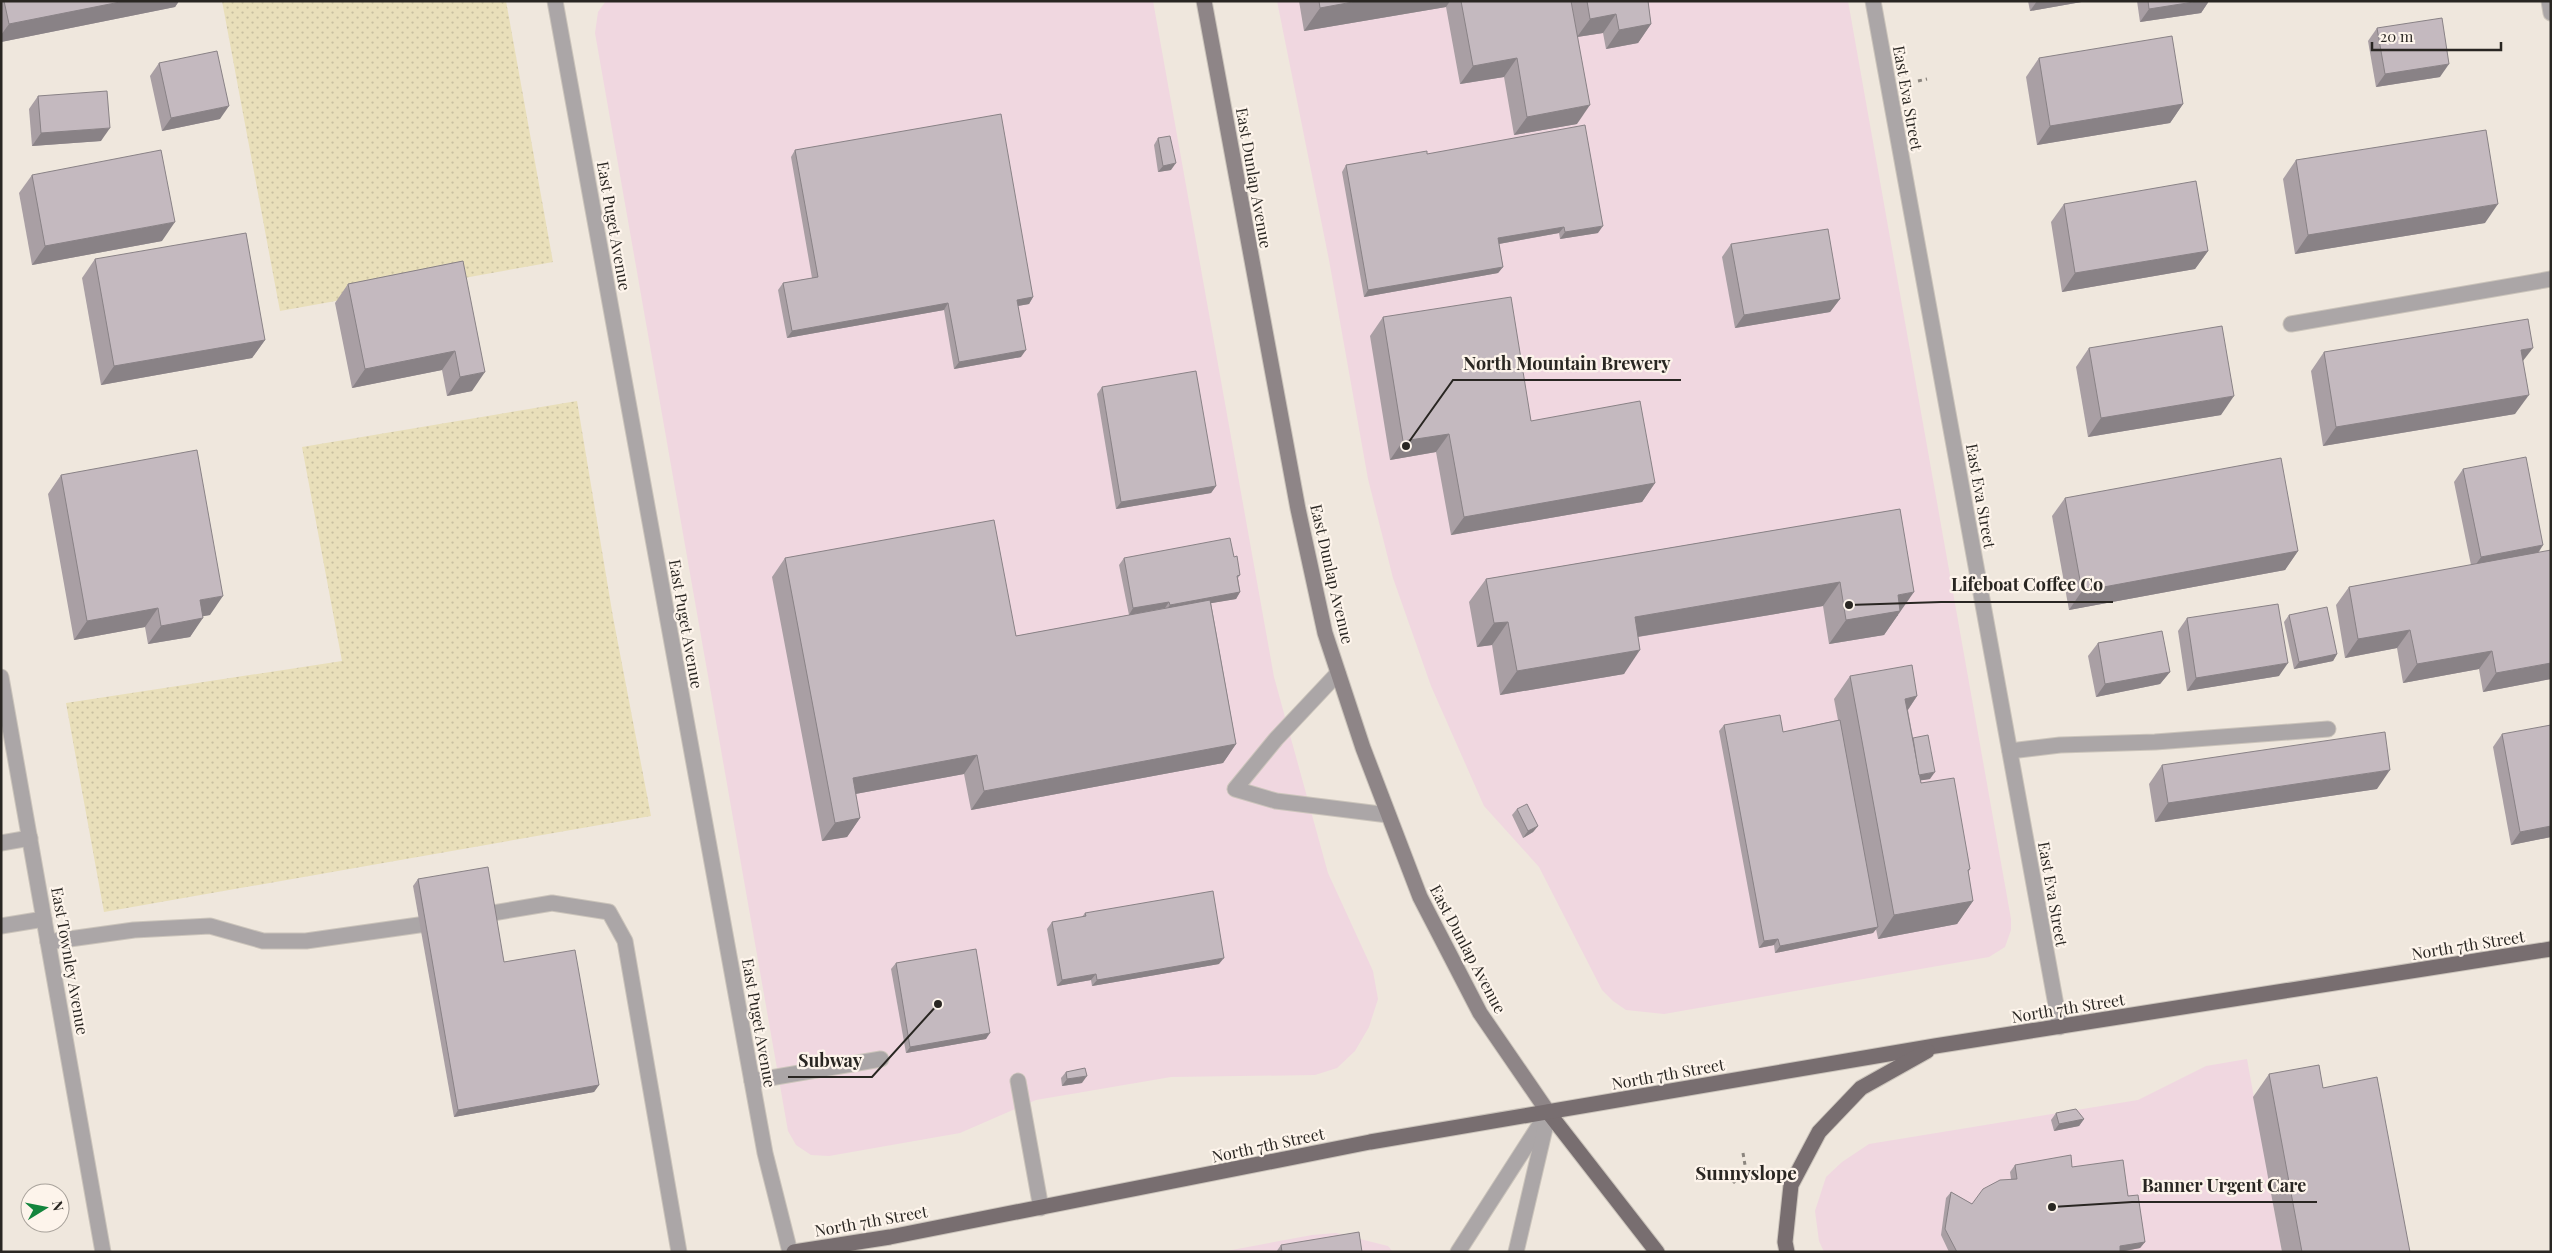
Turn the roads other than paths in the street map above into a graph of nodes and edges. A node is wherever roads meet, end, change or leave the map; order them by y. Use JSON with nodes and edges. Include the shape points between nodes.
{"nodes":[{"id":1,"x":555,"y":1,"type":"edge"},
{"id":2,"x":1204,"y":1,"type":"edge"},
{"id":3,"x":1873,"y":1,"type":"edge"},
{"id":4,"x":2549,"y":1,"type":"edge"},
{"id":5,"x":2551,"y":13,"type":"edge"},
{"id":6,"x":2551,"y":279,"type":"edge"},
{"id":7,"x":2291,"y":324,"type":"dead end"},
{"id":8,"x":1338,"y":673,"type":"junction"},
{"id":9,"x":1,"y":677,"type":"edge"},
{"id":10,"x":2328,"y":729,"type":"dead end"},
{"id":11,"x":2010,"y":751,"type":"junction"},
{"id":12,"x":1388,"y":815,"type":"junction"},
{"id":13,"x":30,"y":838,"type":"junction"},
{"id":14,"x":1,"y":843,"type":"edge"},
{"id":15,"x":44,"y":919,"type":"junction"},
{"id":16,"x":1,"y":926,"type":"edge"},
{"id":17,"x":48,"y":942,"type":"junction"},
{"id":18,"x":2551,"y":949,"type":"edge"},
{"id":19,"x":2060,"y":1027,"type":"junction"},
{"id":20,"x":1935,"y":1046,"type":"junction"},
{"id":21,"x":881,"y":1059,"type":"dead end"},
{"id":22,"x":752,"y":1081,"type":"junction"},
{"id":23,"x":1018,"y":1081,"type":"dead end"},
{"id":24,"x":1548,"y":1112,"type":"junction"},
{"id":25,"x":1041,"y":1208,"type":"junction"},
{"id":26,"x":103,"y":1252,"type":"edge"},
{"id":27,"x":679,"y":1252,"type":"edge"},
{"id":28,"x":790,"y":1252,"type":"edge"},
{"id":29,"x":794,"y":1252,"type":"edge"},
{"id":30,"x":1458,"y":1252,"type":"edge"},
{"id":31,"x":1516,"y":1252,"type":"edge"},
{"id":32,"x":1656,"y":1252,"type":"edge"},
{"id":33,"x":1787,"y":1252,"type":"edge"}],
"edges":[{"from":1,"to":22,"type":"street","name":"East Puget Avenue"},
{"from":2,"to":8,"type":"main road","name":"East Dunlap Avenue","via":[[1298,509]]},
{"from":3,"to":11,"type":"street","name":"East Eva Street"},
{"from":4,"to":5,"type":"street"},
{"from":6,"to":7,"type":"street"},
{"from":8,"to":12,"type":"main road","name":"East Dunlap Avenue"},
{"from":8,"to":12,"type":"street","via":[[1235,788],[1276,801]]},
{"from":9,"to":13,"type":"street","name":"East Townley Avenue"},
{"from":10,"to":11,"type":"street","via":[[2155,742],[2060,745]]},
{"from":11,"to":19,"type":"street","name":"East Eva Street"},
{"from":12,"to":24,"type":"main road","name":"East Dunlap Avenue","via":[[1420,897],[1480,1013]]},
{"from":13,"to":14,"type":"street"},
{"from":13,"to":15,"type":"street","name":"East Townley Avenue"},
{"from":15,"to":16,"type":"street"},
{"from":15,"to":17,"type":"street","name":"East Townley Avenue"},
{"from":17,"to":26,"type":"street","name":"East Townley Avenue"},
{"from":17,"to":27,"type":"street","via":[[134,930],[210,926],[263,941],[306,942],[552,903],[609,912],[624,941]]},
{"from":18,"to":19,"type":"main road","name":"North 7th Street"},
{"from":19,"to":20,"type":"main road","name":"North 7th Street"},
{"from":20,"to":24,"type":"main road","name":"North 7th Street"},
{"from":20,"to":33,"type":"main road","via":[[1861,1088],[1819,1132],[1791,1185],[1785,1242]]},
{"from":21,"to":22,"type":"street"},
{"from":22,"to":28,"type":"street","name":"East Puget Avenue","via":[[765,1153]]},
{"from":23,"to":25,"type":"street"},
{"from":24,"to":25,"type":"main road","name":"North 7th Street","via":[[1370,1142]]},
{"from":24,"to":30,"type":"street"},
{"from":24,"to":31,"type":"street"},
{"from":24,"to":32,"type":"main road"},
{"from":25,"to":29,"type":"main road","name":"North 7th Street"}]}
